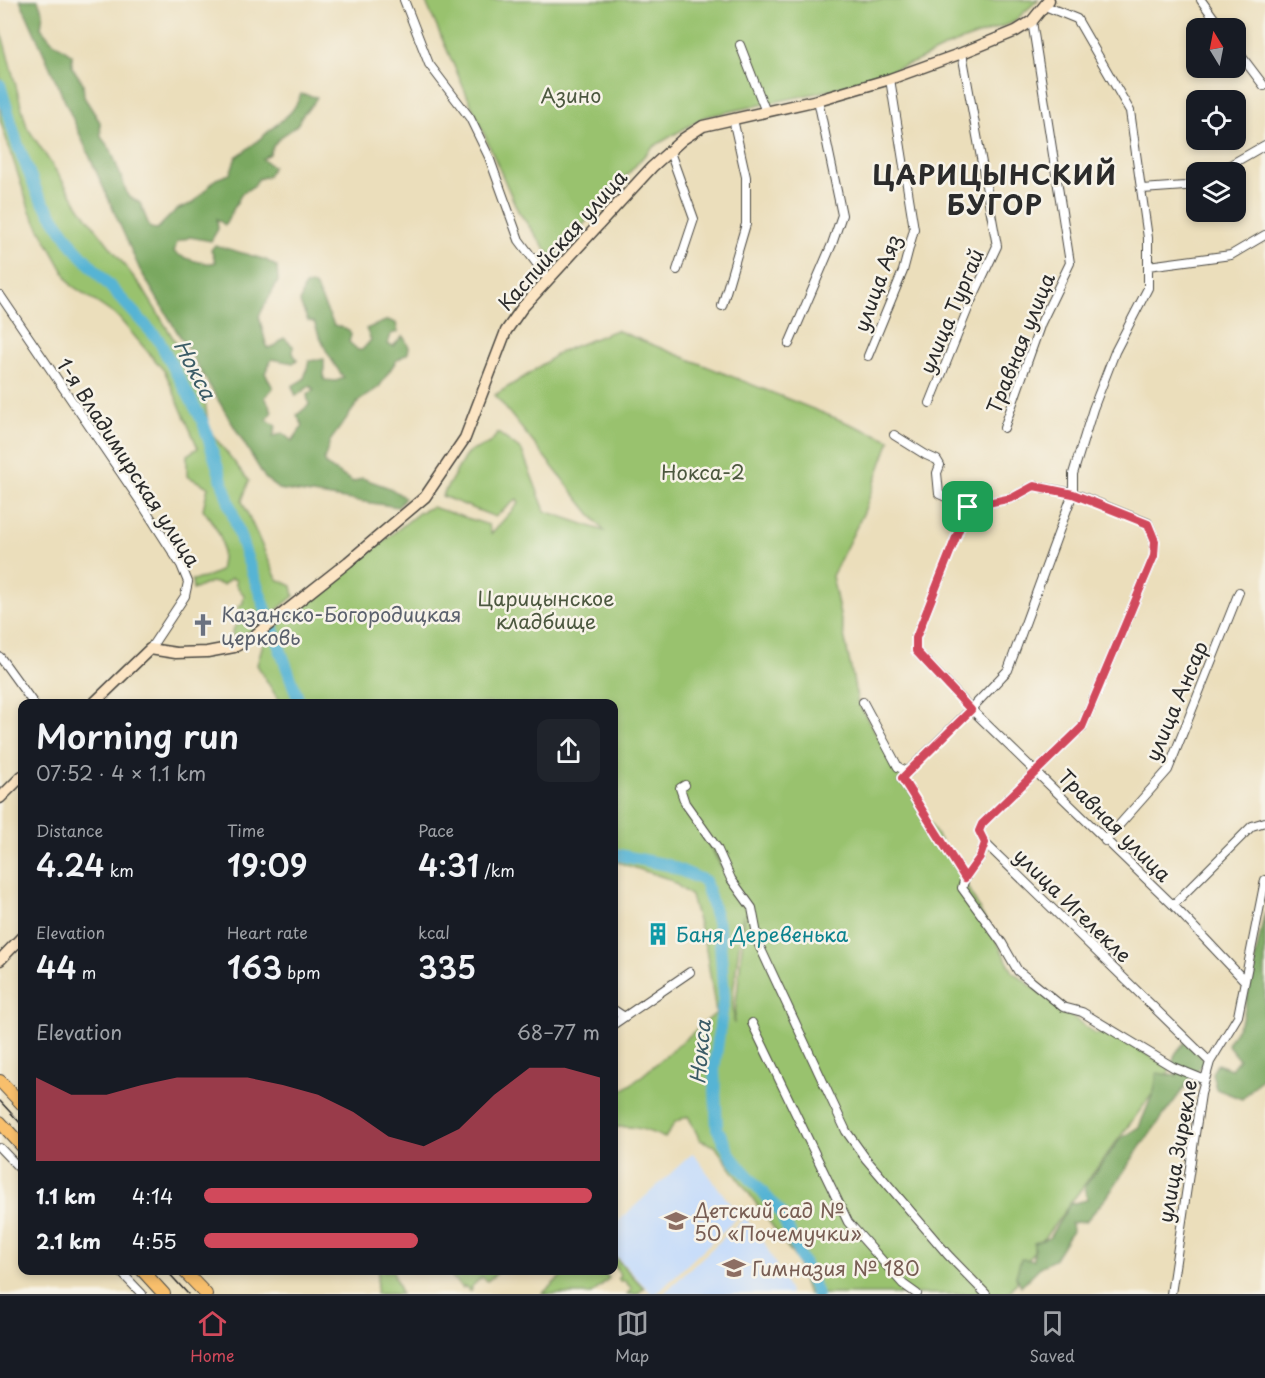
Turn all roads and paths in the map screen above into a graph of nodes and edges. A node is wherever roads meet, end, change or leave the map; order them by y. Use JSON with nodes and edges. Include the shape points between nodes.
{"nodes":[{"id":1,"x":404,"y":0,"type":"edge"},
{"id":2,"x":1201,"y":0,"type":"edge"},
{"id":3,"x":1047,"y":3,"type":"edge"},
{"id":4,"x":1214,"y":18,"type":"edge"},
{"id":5,"x":1032,"y":21,"type":"junction"},
{"id":6,"x":740,"y":45,"type":"dead end"},
{"id":7,"x":962,"y":53,"type":"junction"},
{"id":8,"x":1246,"y":63,"type":"edge"},
{"id":9,"x":890,"y":79,"type":"junction"},
{"id":10,"x":1264,"y":87,"type":"edge"},
{"id":11,"x":818,"y":100,"type":"junction"},
{"id":12,"x":766,"y":112,"type":"junction"},
{"id":13,"x":733,"y":119,"type":"junction"},
{"id":14,"x":1265,"y":146,"type":"edge"},
{"id":15,"x":670,"y":152,"type":"junction"},
{"id":16,"x":1236,"y":162,"type":"edge"},
{"id":17,"x":1186,"y":186,"type":"edge"},
{"id":18,"x":1142,"y":189,"type":"junction"},
{"id":19,"x":1265,"y":235,"type":"edge"},
{"id":20,"x":1148,"y":266,"type":"junction"},
{"id":21,"x":678,"y":270,"type":"dead end"},
{"id":22,"x":548,"y":281,"type":"junction"},
{"id":23,"x":0,"y":295,"type":"edge"},
{"id":24,"x":722,"y":306,"type":"dead end"},
{"id":25,"x":789,"y":344,"type":"dead end"},
{"id":26,"x":868,"y":356,"type":"dead end"},
{"id":27,"x":930,"y":403,"type":"dead end"},
{"id":28,"x":1004,"y":428,"type":"dead end"},
{"id":29,"x":894,"y":435,"type":"dead end"},
{"id":30,"x":1073,"y":494,"type":"junction"},
{"id":31,"x":968,"y":507,"type":"junction"},
{"id":32,"x":1239,"y":592,"type":"dead end"},
{"id":33,"x":150,"y":649,"type":"junction"},
{"id":34,"x":0,"y":657,"type":"edge"},
{"id":35,"x":30,"y":699,"type":"edge"},
{"id":36,"x":98,"y":699,"type":"edge"},
{"id":37,"x":863,"y":702,"type":"dead end"},
{"id":38,"x":971,"y":710,"type":"junction"},
{"id":39,"x":1036,"y":771,"type":"junction"},
{"id":40,"x":909,"y":772,"type":"junction"},
{"id":41,"x":18,"y":780,"type":"edge"},
{"id":42,"x":684,"y":784,"type":"dead end"},
{"id":43,"x":0,"y":798,"type":"edge"},
{"id":44,"x":1265,"y":822,"type":"edge"},
{"id":45,"x":1105,"y":841,"type":"junction"},
{"id":46,"x":985,"y":843,"type":"junction"},
{"id":47,"x":965,"y":878,"type":"junction"},
{"id":48,"x":1265,"y":880,"type":"edge"},
{"id":49,"x":1173,"y":905,"type":"junction"},
{"id":50,"x":18,"y":941,"type":"edge"},
{"id":51,"x":0,"y":960,"type":"edge"},
{"id":52,"x":690,"y":972,"type":"dead end"},
{"id":53,"x":1244,"y":980,"type":"junction"},
{"id":54,"x":618,"y":1013,"type":"edge"},
{"id":55,"x":623,"y":1017,"type":"junction"},
{"id":56,"x":618,"y":1021,"type":"edge"},
{"id":57,"x":752,"y":1023,"type":"dead end"},
{"id":58,"x":1210,"y":1062,"type":"junction"},
{"id":59,"x":1205,"y":1080,"type":"junction"},
{"id":60,"x":0,"y":1081,"type":"edge"},
{"id":61,"x":18,"y":1100,"type":"edge"},
{"id":62,"x":0,"y":1122,"type":"edge"},
{"id":63,"x":18,"y":1142,"type":"edge"},
{"id":64,"x":0,"y":1148,"type":"edge"},
{"id":65,"x":18,"y":1167,"type":"edge"},
{"id":66,"x":124,"y":1275,"type":"edge"},
{"id":67,"x":147,"y":1275,"type":"edge"},
{"id":68,"x":188,"y":1275,"type":"edge"},
{"id":69,"x":142,"y":1294,"type":"edge"},
{"id":70,"x":164,"y":1294,"type":"edge"},
{"id":71,"x":206,"y":1294,"type":"edge"},
{"id":72,"x":917,"y":1294,"type":"edge"},
{"id":73,"x":986,"y":1294,"type":"edge"},
{"id":74,"x":1171,"y":1294,"type":"edge"}],
"edges":[{"from":1,"to":22,"type":"street","via":[[429,64],[470,118],[489,157],[519,240]]},
{"from":2,"to":4,"type":"street"},
{"from":3,"to":5,"type":"street","name":"Каспийская улица"},
{"from":3,"to":18,"type":"street","via":[[1077,19],[1130,111]]},
{"from":5,"to":7,"type":"street","name":"Каспийская улица"},
{"from":5,"to":28,"type":"street","name":"Травная улица","via":[[1070,262],[1041,323]]},
{"from":6,"to":12,"type":"street"},
{"from":7,"to":9,"type":"street","name":"Каспийская улица"},
{"from":7,"to":27,"type":"street","name":"улица Тургай","via":[[997,246]]},
{"from":8,"to":10,"type":"street"},
{"from":9,"to":11,"type":"street","name":"Каспийская улица"},
{"from":9,"to":26,"type":"street","name":"улица Аяз","via":[[914,229],[903,271]]},
{"from":11,"to":12,"type":"street","name":"Каспийская улица"},
{"from":11,"to":25,"type":"street","via":[[842,215]]},
{"from":12,"to":13,"type":"street","name":"Каспийская улица"},
{"from":13,"to":15,"type":"street","name":"Каспийская улица","via":[[703,126]]},
{"from":13,"to":24,"type":"street","via":[[746,177],[746,224]]},
{"from":14,"to":16,"type":"street"},
{"from":15,"to":21,"type":"street","via":[[694,219]]},
{"from":15,"to":22,"type":"street","name":"Каспийская улица","via":[[652,166]]},
{"from":17,"to":18,"type":"street"},
{"from":18,"to":20,"type":"street"},
{"from":19,"to":20,"type":"street","via":[[1231,255]]},
{"from":20,"to":30,"type":"street","via":[[1148,288],[1115,352],[1093,409],[1073,474]]},
{"from":22,"to":33,"type":"street","name":"Каспийская улица","via":[[506,330],[465,438],[425,497],[254,636],[234,647],[207,652]]},
{"from":23,"to":33,"type":"street","name":"1-я Владимирская улица","via":[[140,501],[188,582],[185,596]]},
{"from":29,"to":31,"type":"street","via":[[937,460],[939,494]]},
{"from":30,"to":31,"type":"street","via":[[1034,486],[1012,498]]},
{"from":30,"to":38,"type":"street","via":[[1008,670]]},
{"from":30,"to":39,"type":"street","name":"улица Игелекле","via":[[1148,524],[1155,541],[1154,556],[1082,727]]},
{"from":31,"to":38,"type":"street","name":"Травная улица","via":[[916,638],[916,651]]},
{"from":32,"to":45,"type":"street","name":"улица Ансар","via":[[1168,770]]},
{"from":33,"to":36,"type":"street"},
{"from":34,"to":35,"type":"street"},
{"from":37,"to":40,"type":"street","via":[[898,767]]},
{"from":38,"to":39,"type":"street","name":"Травная улица"},
{"from":38,"to":40,"type":"street"},
{"from":39,"to":45,"type":"street","name":"Травная улица"},
{"from":39,"to":46,"type":"street","name":"улица Игелекле","via":[[982,824],[979,831]]},
{"from":40,"to":47,"type":"street","via":[[902,778]]},
{"from":41,"to":43,"type":"street"},
{"from":42,"to":73,"type":"street","via":[[680,788],[684,803],[717,848],[731,879],[752,908],[759,945],[846,1131],[948,1255]]},
{"from":44,"to":49,"type":"street","via":[[1252,826]]},
{"from":45,"to":49,"type":"street","name":"Травная улица"},
{"from":46,"to":47,"type":"street"},
{"from":46,"to":58,"type":"street","name":"улица Игелекле"},
{"from":47,"to":59,"type":"street","via":[[962,888],[1018,971],[1064,1006],[1082,1012],[1173,1067]]},
{"from":48,"to":53,"type":"street","name":"улица Зирекле"},
{"from":49,"to":53,"type":"street","name":"Травная улица"},
{"from":50,"to":51,"type":"street"},
{"from":52,"to":55,"type":"street"},
{"from":53,"to":58,"type":"street","name":"улица Зирекле","via":[[1238,1016]]},
{"from":54,"to":55,"type":"street"},
{"from":55,"to":56,"type":"street"},
{"from":57,"to":72,"type":"street","via":[[848,1222],[903,1284]]},
{"from":58,"to":59,"type":"street","name":"улица Зирекле"},
{"from":59,"to":74,"type":"street","name":"улица Зирекле"},
{"from":60,"to":61,"type":"main road"},
{"from":62,"to":63,"type":"main road"},
{"from":64,"to":65,"type":"street"},
{"from":66,"to":69,"type":"street"},
{"from":67,"to":70,"type":"main road"},
{"from":68,"to":71,"type":"main road"}]}
